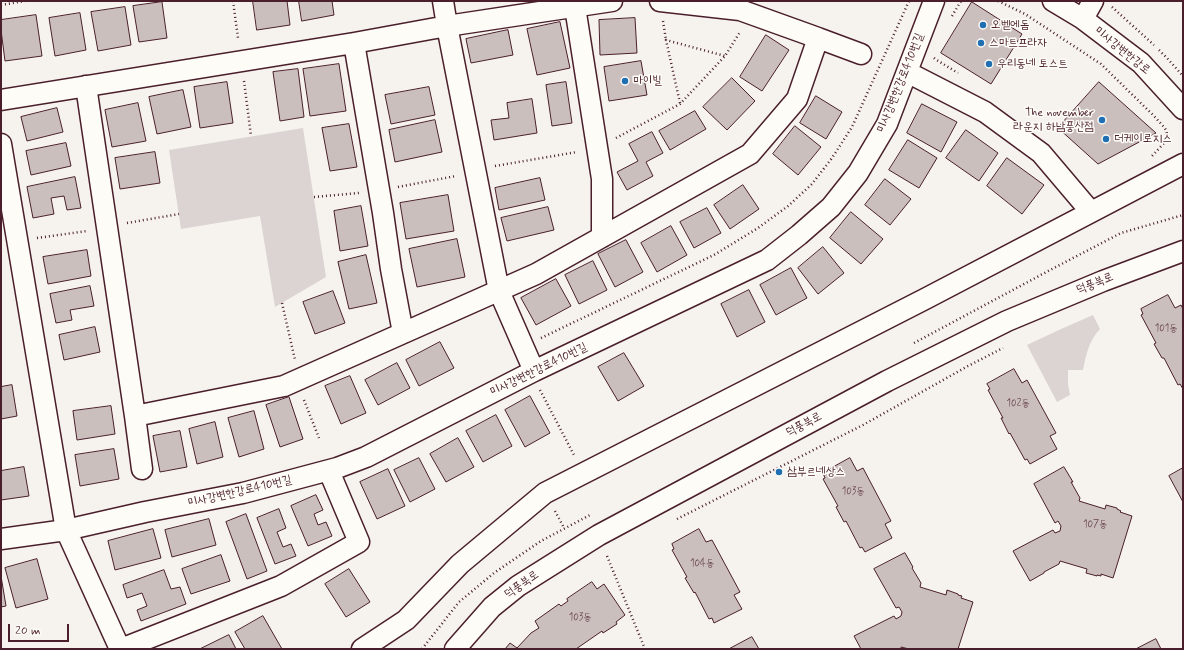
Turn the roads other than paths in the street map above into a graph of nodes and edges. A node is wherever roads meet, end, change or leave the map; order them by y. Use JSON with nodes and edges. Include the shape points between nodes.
{"nodes":[{"id":1,"x":443,"y":1,"type":"edge"},
{"id":2,"x":612,"y":1,"type":"edge"},
{"id":3,"x":934,"y":1,"type":"edge"},
{"id":4,"x":1053,"y":1,"type":"edge"},
{"id":5,"x":1101,"y":3,"type":"edge"},
{"id":6,"x":575,"y":7,"type":"junction"},
{"id":7,"x":661,"y":8,"type":"edge"},
{"id":8,"x":1083,"y":19,"type":"junction"},
{"id":9,"x":446,"y":26,"type":"junction"},
{"id":10,"x":818,"y":38,"type":"junction"},
{"id":11,"x":354,"y":43,"type":"junction"},
{"id":12,"x":861,"y":54,"type":"dead end"},
{"id":13,"x":907,"y":72,"type":"junction"},
{"id":14,"x":86,"y":86,"type":"junction"},
{"id":15,"x":1,"y":100,"type":"edge"},
{"id":16,"x":1183,"y":110,"type":"edge"},
{"id":17,"x":1,"y":144,"type":"edge"},
{"id":18,"x":1183,"y":164,"type":"edge"},
{"id":19,"x":1091,"y":212,"type":"junction"},
{"id":20,"x":602,"y":237,"type":"junction"},
{"id":21,"x":1183,"y":251,"type":"edge"},
{"id":22,"x":498,"y":291,"type":"junction"},
{"id":23,"x":403,"y":333,"type":"junction"},
{"id":24,"x":536,"y":378,"type":"junction"},
{"id":25,"x":135,"y":416,"type":"junction"},
{"id":26,"x":142,"y":469,"type":"dead end"},
{"id":27,"x":329,"y":471,"type":"junction"},
{"id":28,"x":66,"y":530,"type":"junction"},
{"id":29,"x":1,"y":539,"type":"edge"},
{"id":30,"x":121,"y":649,"type":"edge"},
{"id":31,"x":362,"y":649,"type":"edge"},
{"id":32,"x":454,"y":649,"type":"edge"}],
"edges":[{"from":1,"to":9,"type":"street"},
{"from":2,"to":6,"type":"street"},
{"from":3,"to":13,"type":"street","name":"미사강변한강로410번길"},
{"from":4,"to":8,"type":"street","name":"미사강변한강로"},
{"from":5,"to":8,"type":"street"},
{"from":6,"to":9,"type":"street"},
{"from":6,"to":20,"type":"street","via":[[602,179]]},
{"from":7,"to":10,"type":"street","via":[[740,10]]},
{"from":8,"to":16,"type":"street","name":"미사강변한강로","via":[[1141,64]]},
{"from":9,"to":11,"type":"street"},
{"from":9,"to":22,"type":"street"},
{"from":10,"to":12,"type":"street"},
{"from":10,"to":20,"type":"street","via":[[797,99],[750,154]]},
{"from":11,"to":14,"type":"street"},
{"from":11,"to":23,"type":"street"},
{"from":13,"to":19,"type":"street","via":[[985,112],[1041,153]]},
{"from":13,"to":24,"type":"street","name":"미사강변한강로410번길","via":[[887,124],[858,173],[831,207],[799,235],[767,260]]},
{"from":14,"to":15,"type":"street"},
{"from":14,"to":25,"type":"street"},
{"from":17,"to":28,"type":"street"},
{"from":18,"to":19,"type":"street"},
{"from":19,"to":31,"type":"street","via":[[545,493],[460,564],[406,620]]},
{"from":20,"to":22,"type":"street","via":[[536,274]]},
{"from":21,"to":32,"type":"street","name":"덕풍북로","via":[[1007,321],[887,381],[599,535],[507,594],[492,606]]},
{"from":22,"to":23,"type":"street"},
{"from":22,"to":24,"type":"street"},
{"from":23,"to":25,"type":"street","via":[[284,386]]},
{"from":24,"to":27,"type":"street","name":"미사강변한강로410번길"},
{"from":25,"to":26,"type":"street"},
{"from":27,"to":28,"type":"street","name":"미사강변한강로410번길","via":[[243,493]]},
{"from":27,"to":30,"type":"street","via":[[359,542],[281,586]]},
{"from":28,"to":29,"type":"street","name":"미사강변한강로410번길"},
{"from":28,"to":30,"type":"street"}]}
